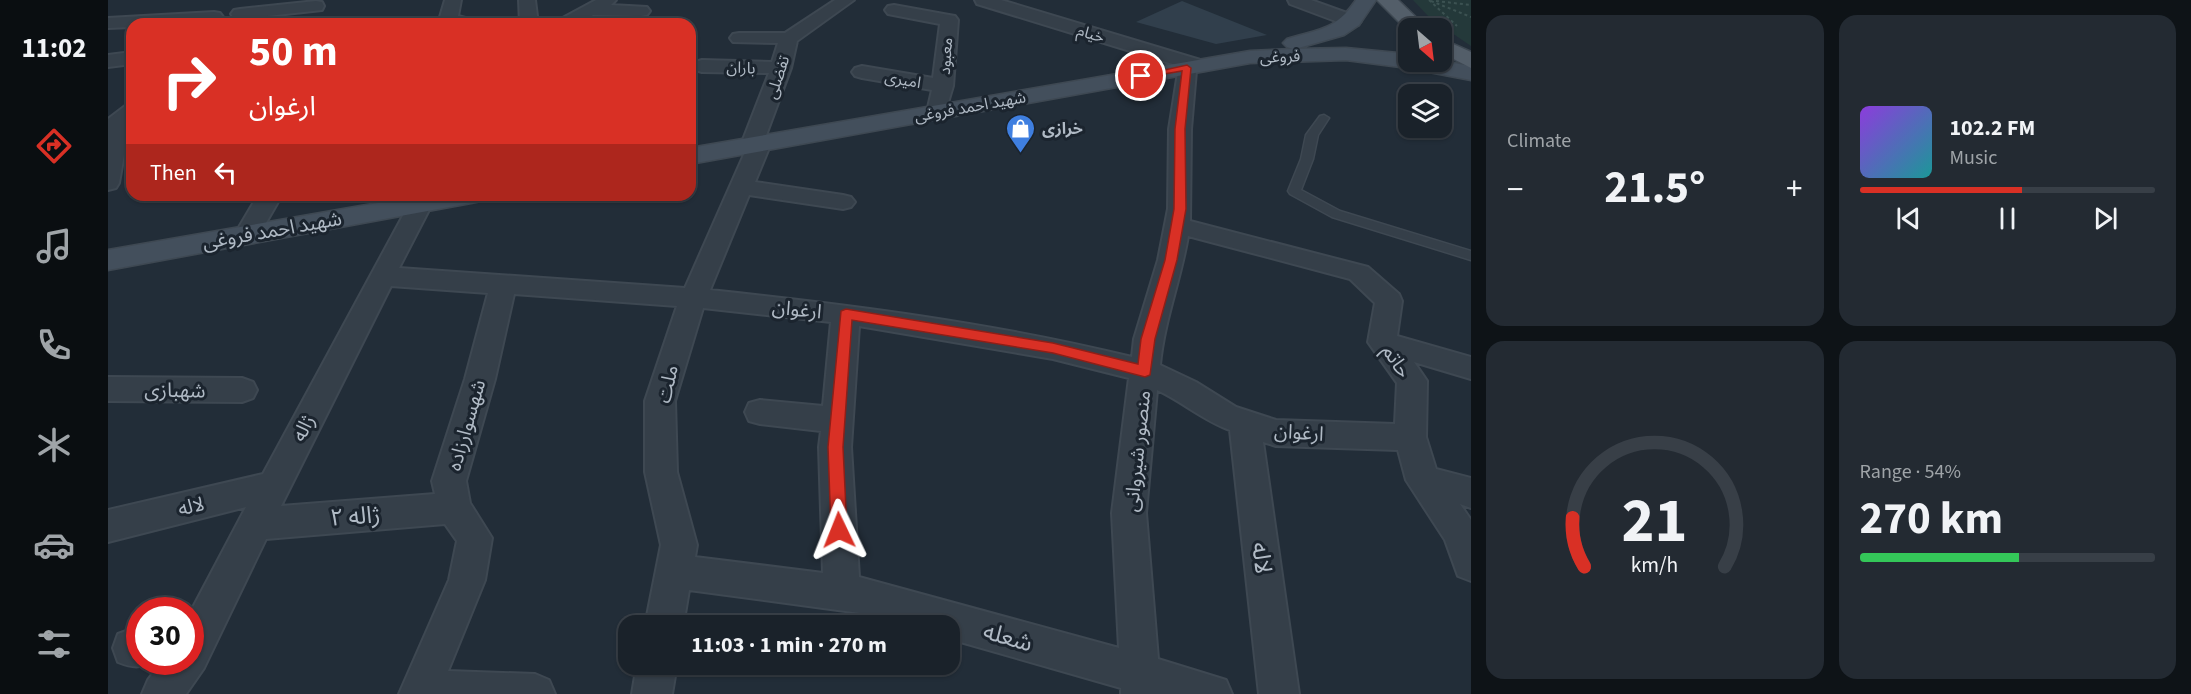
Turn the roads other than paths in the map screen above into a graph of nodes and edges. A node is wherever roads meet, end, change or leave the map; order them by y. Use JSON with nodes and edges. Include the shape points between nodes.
{"nodes":[{"id":1,"x":226,"y":0,"type":"edge"},
{"id":2,"x":252,"y":0,"type":"edge"},
{"id":3,"x":453,"y":0,"type":"edge"},
{"id":4,"x":527,"y":0,"type":"edge"},
{"id":5,"x":609,"y":0,"type":"edge"},
{"id":6,"x":846,"y":0,"type":"edge"},
{"id":7,"x":983,"y":0,"type":"edge"},
{"id":8,"x":1044,"y":0,"type":"edge"},
{"id":9,"x":1296,"y":0,"type":"edge"},
{"id":10,"x":1366,"y":0,"type":"edge"},
{"id":11,"x":1387,"y":0,"type":"edge"},
{"id":12,"x":316,"y":6,"type":"dead end"},
{"id":13,"x":591,"y":10,"type":"junction"},
{"id":14,"x":894,"y":10,"type":"dead end"},
{"id":15,"x":641,"y":11,"type":"dead end"},
{"id":16,"x":1020,"y":11,"type":"junction"},
{"id":17,"x":222,"y":18,"type":"edge"},
{"id":18,"x":224,"y":18,"type":"edge"},
{"id":19,"x":235,"y":18,"type":"edge"},
{"id":20,"x":449,"y":18,"type":"edge"},
{"id":21,"x":528,"y":18,"type":"edge"},
{"id":22,"x":576,"y":18,"type":"edge"},
{"id":23,"x":1406,"y":18,"type":"edge"},
{"id":24,"x":1353,"y":21,"type":"junction"},
{"id":25,"x":108,"y":23,"type":"edge"},
{"id":26,"x":126,"y":23,"type":"edge"},
{"id":27,"x":1319,"y":37,"type":"junction"},
{"id":28,"x":789,"y":38,"type":"junction"},
{"id":29,"x":739,"y":39,"type":"dead end"},
{"id":30,"x":1452,"y":51,"type":"edge"},
{"id":31,"x":1338,"y":54,"type":"junction"},
{"id":32,"x":1250,"y":57,"type":"junction"},
{"id":33,"x":126,"y":59,"type":"edge"},
{"id":34,"x":1398,"y":60,"type":"edge"},
{"id":35,"x":108,"y":61,"type":"edge"},
{"id":36,"x":1471,"y":61,"type":"edge"},
{"id":37,"x":702,"y":66,"type":"dead end"},
{"id":38,"x":1193,"y":67,"type":"junction"},
{"id":39,"x":781,"y":68,"type":"junction"},
{"id":40,"x":1452,"y":70,"type":"edge"},
{"id":41,"x":862,"y":72,"type":"dead end"},
{"id":42,"x":1471,"y":74,"type":"edge"},
{"id":43,"x":944,"y":86,"type":"junction"},
{"id":44,"x":126,"y":97,"type":"edge"},
{"id":45,"x":108,"y":108,"type":"edge"},
{"id":46,"x":937,"y":112,"type":"junction"},
{"id":47,"x":126,"y":115,"type":"edge"},
{"id":48,"x":1324,"y":118,"type":"dead end"},
{"id":49,"x":756,"y":144,"type":"junction"},
{"id":50,"x":696,"y":155,"type":"edge"},
{"id":51,"x":108,"y":183,"type":"edge"},
{"id":52,"x":740,"y":187,"type":"junction"},
{"id":53,"x":266,"y":201,"type":"edge"},
{"id":54,"x":436,"y":201,"type":"edge"},
{"id":55,"x":843,"y":202,"type":"dead end"},
{"id":56,"x":420,"y":204,"type":"junction"},
{"id":57,"x":1177,"y":225,"type":"junction"},
{"id":58,"x":247,"y":234,"type":"junction"},
{"id":59,"x":1471,"y":256,"type":"edge"},
{"id":60,"x":108,"y":260,"type":"edge"},
{"id":61,"x":382,"y":276,"type":"junction"},
{"id":62,"x":503,"y":285,"type":"junction"},
{"id":63,"x":694,"y":298,"type":"junction"},
{"id":64,"x":846,"y":314,"type":"junction"},
{"id":65,"x":1382,"y":342,"type":"junction"},
{"id":66,"x":1471,"y":368,"type":"edge"},
{"id":67,"x":1145,"y":371,"type":"junction"},
{"id":68,"x":108,"y":389,"type":"edge"},
{"id":69,"x":242,"y":390,"type":"dead end"},
{"id":70,"x":760,"y":411,"type":"dead end"},
{"id":71,"x":837,"y":420,"type":"junction"},
{"id":72,"x":1245,"y":422,"type":"junction"},
{"id":73,"x":1410,"y":438,"type":"junction"},
{"id":74,"x":1423,"y":480,"type":"junction"},
{"id":75,"x":274,"y":486,"type":"junction"},
{"id":76,"x":1471,"y":493,"type":"edge"},
{"id":77,"x":454,"y":508,"type":"junction"},
{"id":78,"x":255,"y":524,"type":"junction"},
{"id":79,"x":108,"y":526,"type":"edge"},
{"id":80,"x":1471,"y":564,"type":"edge"},
{"id":81,"x":674,"y":571,"type":"junction"},
{"id":82,"x":842,"y":592,"type":"junction"},
{"id":83,"x":666,"y":615,"type":"edge"},
{"id":84,"x":204,"y":627,"type":"edge"},
{"id":85,"x":176,"y":675,"type":"edge"},
{"id":86,"x":655,"y":675,"type":"edge"},
{"id":87,"x":1140,"y":684,"type":"edge"},
{"id":88,"x":420,"y":692,"type":"edge"},
{"id":89,"x":162,"y":694,"type":"edge"},
{"id":90,"x":535,"y":694,"type":"edge"},
{"id":91,"x":652,"y":694,"type":"edge"},
{"id":92,"x":1212,"y":694,"type":"edge"},
{"id":93,"x":1279,"y":694,"type":"edge"}],
"edges":[{"from":1,"to":17,"type":"street"},
{"from":2,"to":18,"type":"street"},
{"from":3,"to":20,"type":"street"},
{"from":4,"to":21,"type":"street"},
{"from":5,"to":13,"type":"street"},
{"from":6,"to":28,"type":"street","name":"تفضلی"},
{"from":7,"to":16,"type":"street","name":"خیام"},
{"from":8,"to":16,"type":"street"},
{"from":9,"to":24,"type":"street"},
{"from":10,"to":24,"type":"main road"},
{"from":11,"to":23,"type":"main road"},
{"from":12,"to":19,"type":"street"},
{"from":13,"to":15,"type":"street"},
{"from":13,"to":22,"type":"street"},
{"from":14,"to":43,"type":"street","name":"معبود","via":[[949,20]]},
{"from":16,"to":38,"type":"street","name":"خیام"},
{"from":24,"to":27,"type":"main road","name":"فروغی"},
{"from":25,"to":26,"type":"street"},
{"from":27,"to":31,"type":"main road","via":[[1339,47]]},
{"from":27,"to":32,"type":"main road","name":"فروغی"},
{"from":28,"to":29,"type":"street"},
{"from":28,"to":39,"type":"street","name":"تفضلی"},
{"from":30,"to":36,"type":"main road"},
{"from":31,"to":32,"type":"main road","name":"فروغی"},
{"from":31,"to":34,"type":"main road","name":"فروغی"},
{"from":32,"to":38,"type":"main road","name":"شهید احمد فروغی"},
{"from":33,"to":35,"type":"street"},
{"from":37,"to":39,"type":"street","name":"باران"},
{"from":38,"to":46,"type":"main road","name":"شهید احمد فروغی"},
{"from":38,"to":57,"type":"street","name":"منصور شیروانی","via":[[1180,129]]},
{"from":39,"to":49,"type":"street","name":"تفضلی"},
{"from":40,"to":42,"type":"main road","name":"فروغی"},
{"from":41,"to":43,"type":"street","name":"امیری"},
{"from":43,"to":46,"type":"street","name":"معبود"},
{"from":44,"to":45,"type":"street"},
{"from":46,"to":49,"type":"main road","name":"شهید احمد فروغی"},
{"from":47,"to":51,"type":"street","via":[[114,125]]},
{"from":48,"to":59,"type":"lane","via":[[1312,135],[1294,191],[1336,213]]},
{"from":49,"to":50,"type":"main road","name":"شهید احمد فروغی"},
{"from":49,"to":52,"type":"street","name":"ملت"},
{"from":52,"to":55,"type":"street"},
{"from":52,"to":63,"type":"street","name":"ملت"},
{"from":53,"to":58,"type":"street"},
{"from":54,"to":56,"type":"main road","name":"شهید احمد فروغی"},
{"from":56,"to":58,"type":"main road","name":"شهید احمد فروغی"},
{"from":56,"to":61,"type":"street","name":"ژاله"},
{"from":57,"to":65,"type":"street","name":"حاتم","via":[[1359,273],[1389,301]]},
{"from":57,"to":67,"type":"street","name":"منصور شیروانی","via":[[1148,339]]},
{"from":58,"to":60,"type":"main road","name":"شهید احمد فروغی"},
{"from":61,"to":62,"type":"street","name":"ارغوان"},
{"from":61,"to":75,"type":"street","name":"ژاله"},
{"from":62,"to":63,"type":"street","name":"ارغوان"},
{"from":62,"to":77,"type":"street","name":"شهسوارزاده","via":[[450,481]]},
{"from":63,"to":64,"type":"street","name":"ارغوان"},
{"from":63,"to":81,"type":"street","name":"ملت","via":[[660,401],[661,472],[679,545]]},
{"from":64,"to":67,"type":"street","name":"ارغوان","via":[[1053,348]]},
{"from":64,"to":71,"type":"street"},
{"from":65,"to":66,"type":"street"},
{"from":65,"to":73,"type":"street","name":"حاتم","via":[[1412,381]]},
{"from":67,"to":72,"type":"street","name":"ارغوان","via":[[1185,390],[1225,416]]},
{"from":67,"to":87,"type":"street","name":"منصور شیروانی","via":[[1129,513]]},
{"from":68,"to":69,"type":"street","name":"شهبازی"},
{"from":70,"to":71,"type":"street"},
{"from":71,"to":82,"type":"street"},
{"from":72,"to":73,"type":"street","name":"ارغوان","via":[[1276,433]]},
{"from":72,"to":93,"type":"street","name":"لاله"},
{"from":73,"to":74,"type":"street","name":"حاتم"},
{"from":74,"to":76,"type":"street"},
{"from":74,"to":80,"type":"street","name":"حاتم","via":[[1460,533]]},
{"from":75,"to":78,"type":"street","name":"ژاله"},
{"from":75,"to":79,"type":"street","name":"لاله"},
{"from":77,"to":78,"type":"street","name":"ژاله ۲"},
{"from":77,"to":88,"type":"street","name":"شهسوارزاده","via":[[475,538],[467,580]]},
{"from":78,"to":84,"type":"street","name":"ژاله"},
{"from":81,"to":82,"type":"street","name":"شعله"},
{"from":81,"to":83,"type":"street","name":"ملت"},
{"from":82,"to":87,"type":"street","name":"شعله"},
{"from":85,"to":89,"type":"street"},
{"from":86,"to":91,"type":"street"},
{"from":87,"to":92,"type":"street","name":"شعله"},
{"from":88,"to":90,"type":"street"}]}
